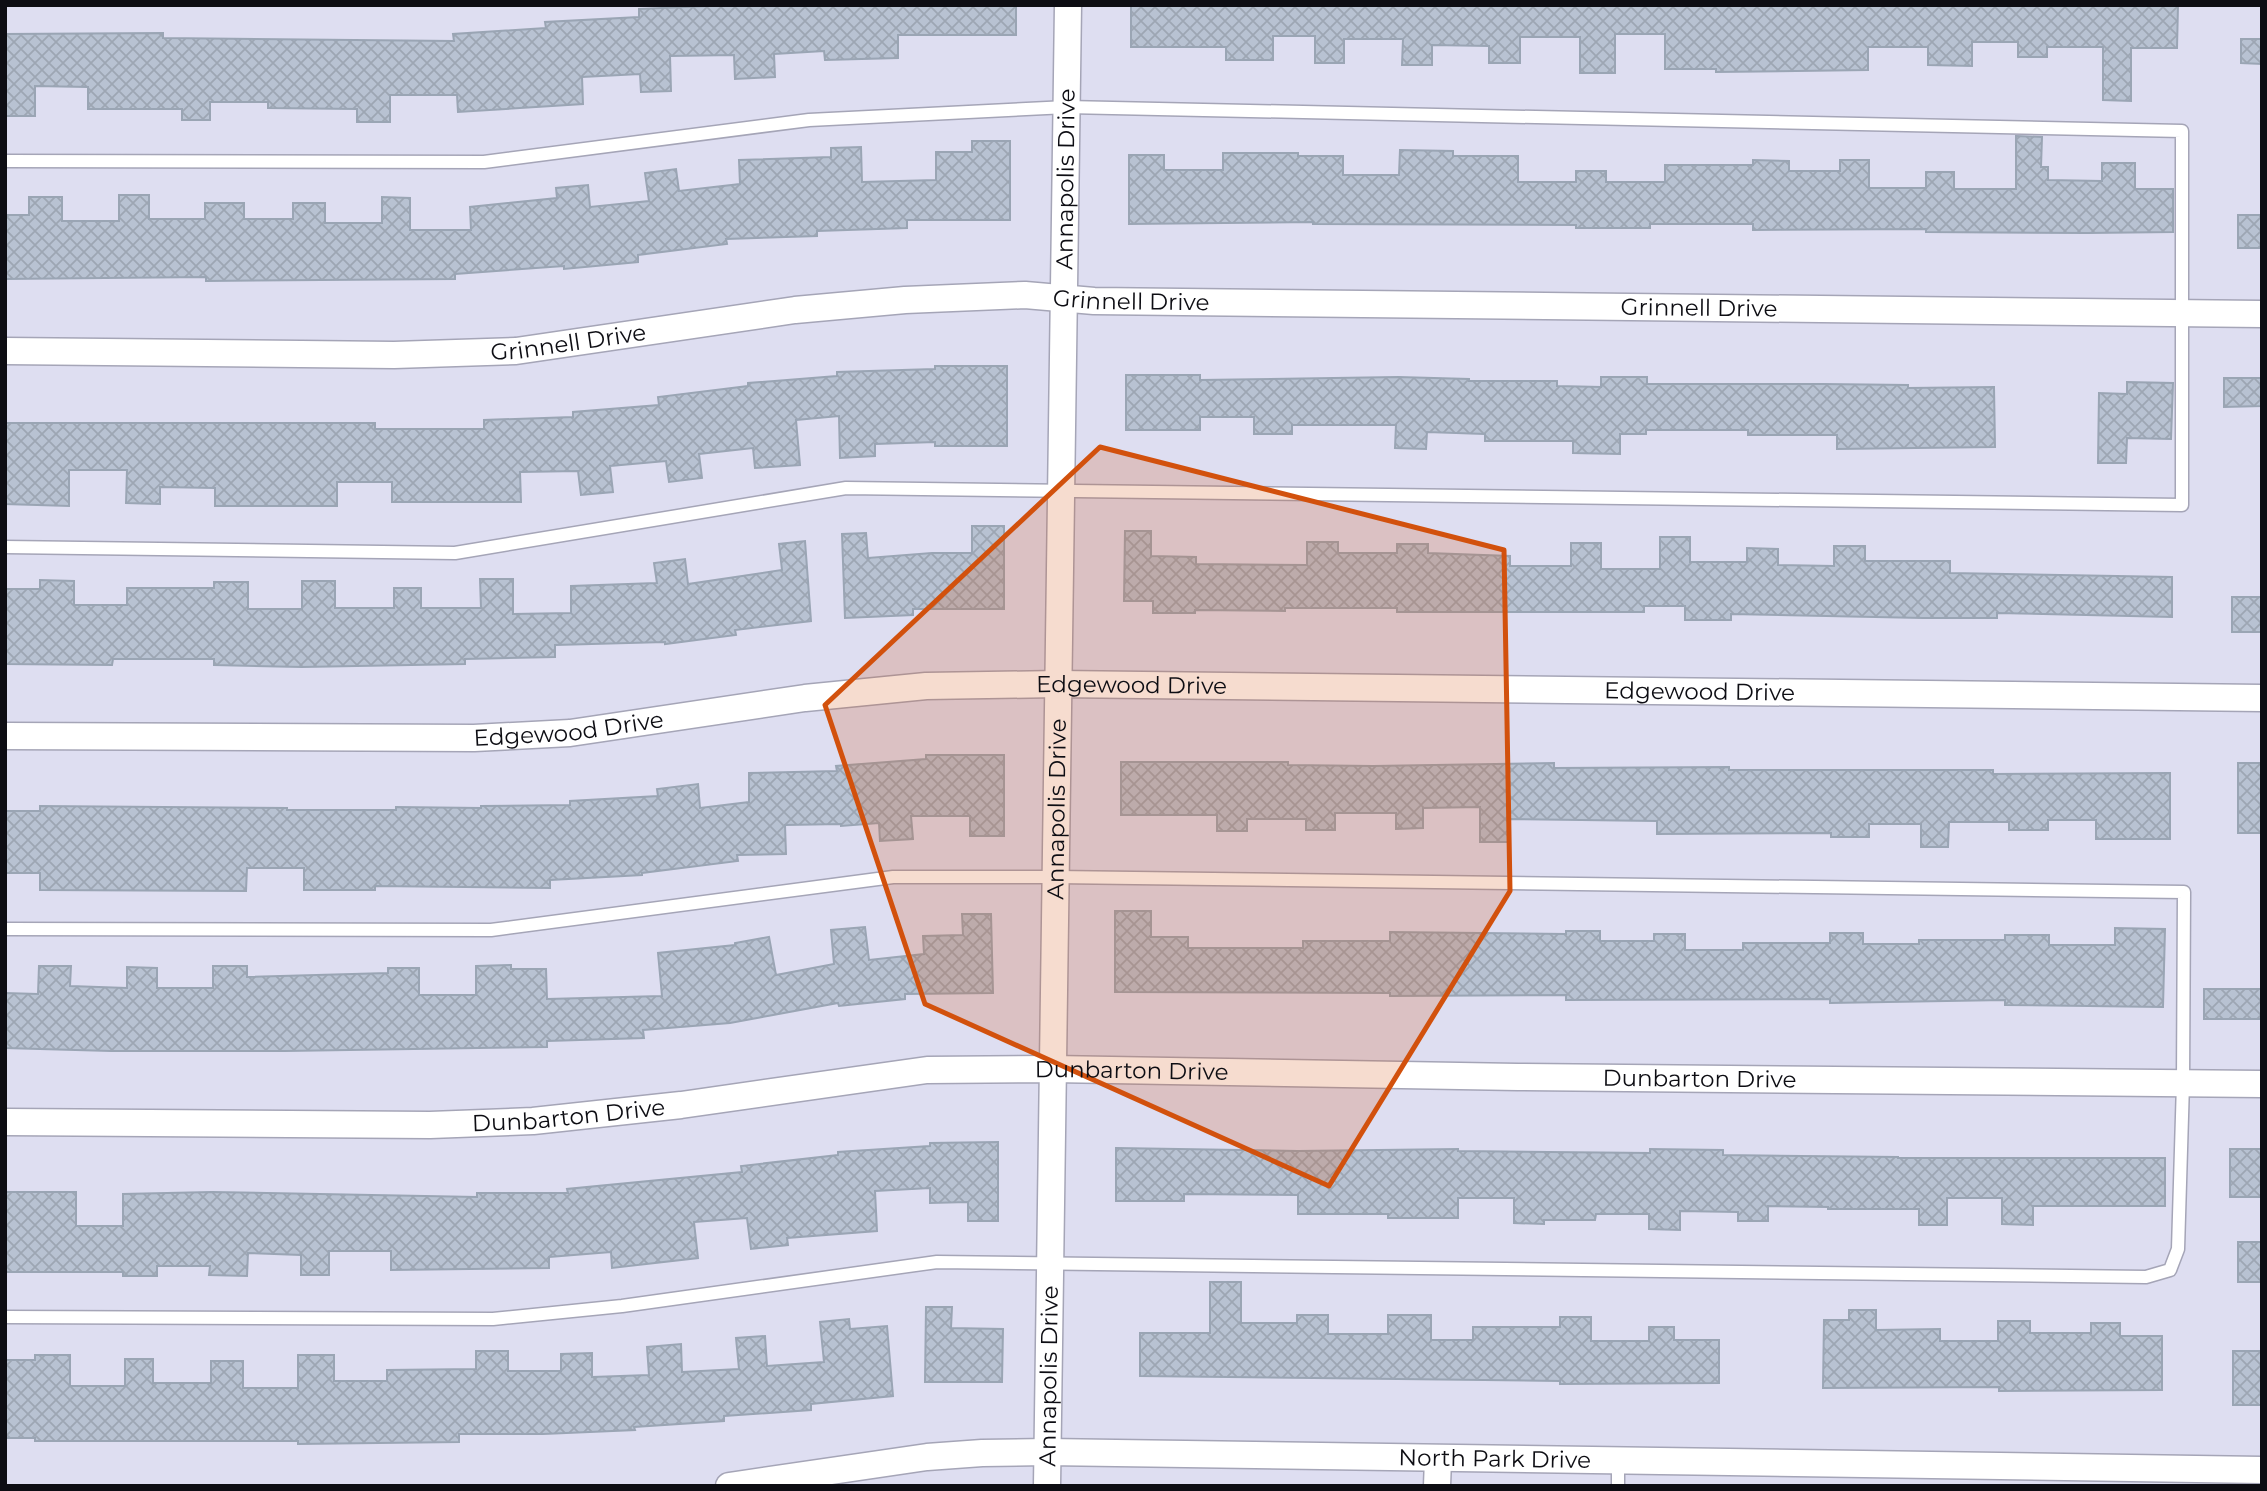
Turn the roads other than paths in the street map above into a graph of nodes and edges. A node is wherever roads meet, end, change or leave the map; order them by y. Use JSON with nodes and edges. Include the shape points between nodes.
{"nodes":[{"id":1,"x":1068,"y":5,"type":"edge"},
{"id":2,"x":1067,"y":107,"type":"junction"},
{"id":3,"x":5,"y":161,"type":"edge"},
{"id":4,"x":1063,"y":298,"type":"junction"},
{"id":5,"x":2183,"y":313,"type":"junction"},
{"id":6,"x":2262,"y":314,"type":"edge"},
{"id":7,"x":5,"y":351,"type":"edge"},
{"id":8,"x":1061,"y":492,"type":"junction"},
{"id":9,"x":5,"y":547,"type":"edge"},
{"id":10,"x":1058,"y":684,"type":"junction"},
{"id":11,"x":2262,"y":698,"type":"edge"},
{"id":12,"x":5,"y":736,"type":"edge"},
{"id":13,"x":1056,"y":877,"type":"junction"},
{"id":14,"x":5,"y":929,"type":"edge"},
{"id":15,"x":1053,"y":1069,"type":"junction"},
{"id":16,"x":2183,"y":1083,"type":"junction"},
{"id":17,"x":2262,"y":1084,"type":"edge"},
{"id":18,"x":5,"y":1122,"type":"edge"},
{"id":19,"x":1050,"y":1263,"type":"junction"},
{"id":20,"x":5,"y":1317,"type":"edge"},
{"id":21,"x":1047,"y":1452,"type":"junction"},
{"id":22,"x":1438,"y":1459,"type":"junction"},
{"id":23,"x":2262,"y":1470,"type":"edge"},
{"id":24,"x":1618,"y":1474,"type":"edge"},
{"id":25,"x":729,"y":1486,"type":"edge"},
{"id":26,"x":1047,"y":1486,"type":"edge"},
{"id":27,"x":1437,"y":1486,"type":"edge"}],
"edges":[{"from":1,"to":2,"type":"street","name":"Annapolis Drive"},
{"from":2,"to":3,"type":"lane","via":[[808,120],[484,162]]},
{"from":2,"to":4,"type":"street","name":"Annapolis Drive"},
{"from":2,"to":5,"type":"lane","via":[[2182,131]]},
{"from":4,"to":5,"type":"street","name":"Grinnell Drive"},
{"from":4,"to":7,"type":"street","name":"Grinnell Drive","via":[[905,300],[795,310],[516,351],[380,355]]},
{"from":4,"to":8,"type":"street","name":"Annapolis Drive"},
{"from":5,"to":6,"type":"street","name":"Grinnell Drive"},
{"from":5,"to":8,"type":"lane","via":[[2182,505]]},
{"from":8,"to":9,"type":"lane","via":[[846,488],[455,553]]},
{"from":8,"to":10,"type":"street","name":"Annapolis Drive"},
{"from":10,"to":11,"type":"street","name":"Edgewood Drive"},
{"from":10,"to":12,"type":"street","name":"Edgewood Drive","via":[[913,687],[569,733],[474,738]]},
{"from":10,"to":13,"type":"street","name":"Annapolis Drive"},
{"from":13,"to":14,"type":"lane","via":[[893,877],[491,930]]},
{"from":13,"to":15,"type":"street","name":"Annapolis Drive"},
{"from":13,"to":16,"type":"lane","via":[[2184,892]]},
{"from":15,"to":16,"type":"street","name":"Dunbarton Drive"},
{"from":15,"to":18,"type":"street","name":"Dunbarton Drive","via":[[927,1070],[533,1121],[430,1125]]},
{"from":15,"to":19,"type":"street","name":"Annapolis Drive"},
{"from":16,"to":17,"type":"street","name":"Dunbarton Drive"},
{"from":16,"to":19,"type":"lane","via":[[2178,1249],[2169,1270],[2146,1277]]},
{"from":19,"to":20,"type":"lane","via":[[937,1262],[493,1319]]},
{"from":19,"to":21,"type":"street","name":"Annapolis Drive"},
{"from":21,"to":22,"type":"street","name":"North Park Drive"},
{"from":21,"to":25,"type":"street","name":"North Park Drive","via":[[927,1457]]},
{"from":21,"to":26,"type":"street","name":"Annapolis Drive"},
{"from":22,"to":24,"type":"street","name":"North Park Drive"},
{"from":22,"to":27,"type":"street"},
{"from":23,"to":24,"type":"street","name":"North Park Drive"}]}
